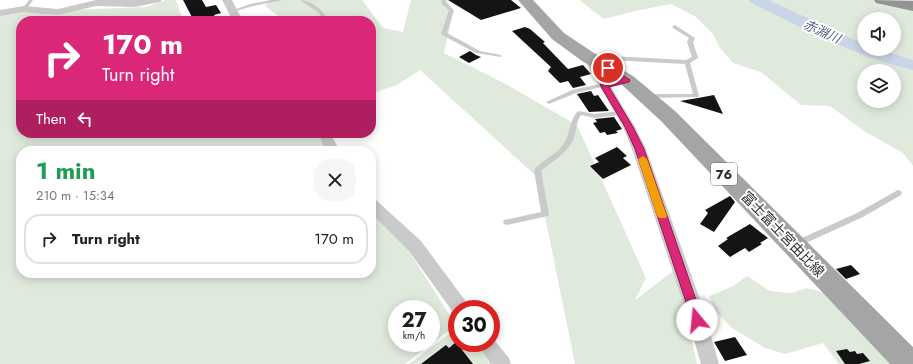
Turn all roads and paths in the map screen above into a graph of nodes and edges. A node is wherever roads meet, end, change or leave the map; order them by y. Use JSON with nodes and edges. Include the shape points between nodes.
{"nodes":[{"id":1,"x":31,"y":0,"type":"edge"},
{"id":2,"x":157,"y":0,"type":"edge"},
{"id":3,"x":227,"y":0,"type":"edge"},
{"id":4,"x":279,"y":0,"type":"edge"},
{"id":5,"x":302,"y":0,"type":"edge"},
{"id":6,"x":444,"y":0,"type":"edge"},
{"id":7,"x":525,"y":0,"type":"edge"},
{"id":8,"x":881,"y":0,"type":"edge"},
{"id":9,"x":114,"y":2,"type":"edge"},
{"id":10,"x":913,"y":6,"type":"edge"},
{"id":11,"x":24,"y":9,"type":"junction"},
{"id":12,"x":233,"y":11,"type":"junction"},
{"id":13,"x":0,"y":13,"type":"edge"},
{"id":14,"x":236,"y":16,"type":"edge"},
{"id":15,"x":323,"y":16,"type":"edge"},
{"id":16,"x":675,"y":27,"type":"dead end"},
{"id":17,"x":499,"y":56,"type":"dead end"},
{"id":18,"x":592,"y":60,"type":"junction"},
{"id":19,"x":687,"y":62,"type":"junction"},
{"id":20,"x":627,"y":80,"type":"junction"},
{"id":21,"x":604,"y":85,"type":"junction"},
{"id":22,"x":646,"y":96,"type":"junction"},
{"id":23,"x":549,"y":102,"type":"dead end"},
{"id":24,"x":621,"y":113,"type":"junction"},
{"id":25,"x":898,"y":193,"type":"dead end"},
{"id":26,"x":376,"y":209,"type":"edge"},
{"id":27,"x":507,"y":222,"type":"dead end"},
{"id":28,"x":794,"y":245,"type":"junction"},
{"id":29,"x":454,"y":300,"type":"edge"},
{"id":30,"x":493,"y":352,"type":"edge"},
{"id":31,"x":502,"y":364,"type":"edge"},
{"id":32,"x":710,"y":364,"type":"edge"},
{"id":33,"x":910,"y":364,"type":"edge"}],
"edges":[{"from":1,"to":11,"type":"lane"},
{"from":2,"to":9,"type":"street","via":[[135,4]]},
{"from":3,"to":12,"type":"street"},
{"from":4,"to":12,"type":"lane"},
{"from":5,"to":15,"type":"lane"},
{"from":6,"to":17,"type":"lane","via":[[452,10],[444,34],[478,52]]},
{"from":7,"to":18,"type":"main road","name":"富士富士宮由比線","number":"76","via":[[558,36]]},
{"from":8,"to":10,"type":"highway"},
{"from":9,"to":11,"type":"street","via":[[96,3],[58,12]]},
{"from":11,"to":13,"type":"street"},
{"from":12,"to":14,"type":"street"},
{"from":16,"to":19,"type":"lane","via":[[692,38],[690,42],[695,58]]},
{"from":18,"to":19,"type":"lane","via":[[611,58]]},
{"from":18,"to":20,"type":"main road","name":"富士富士宮由比線","number":"76"},
{"from":18,"to":21,"type":"street"},
{"from":19,"to":22,"type":"lane","via":[[696,96]]},
{"from":20,"to":21,"type":"street"},
{"from":20,"to":22,"type":"main road","name":"富士富士宮由比線","number":"76"},
{"from":21,"to":23,"type":"lane","via":[[574,91]]},
{"from":21,"to":24,"type":"street"},
{"from":22,"to":28,"type":"main road","name":"富士富士宮由比線","number":"76"},
{"from":24,"to":27,"type":"lane","via":[[594,116],[579,113],[573,120],[570,141],[560,155],[537,170],[545,214]]},
{"from":24,"to":32,"type":"street","via":[[639,149],[693,305]]},
{"from":25,"to":28,"type":"lane","via":[[860,215]]},
{"from":26,"to":29,"type":"street","via":[[415,246]]},
{"from":28,"to":33,"type":"main road","name":"富士富士宮由比線","number":"76"},
{"from":30,"to":31,"type":"street"}]}
